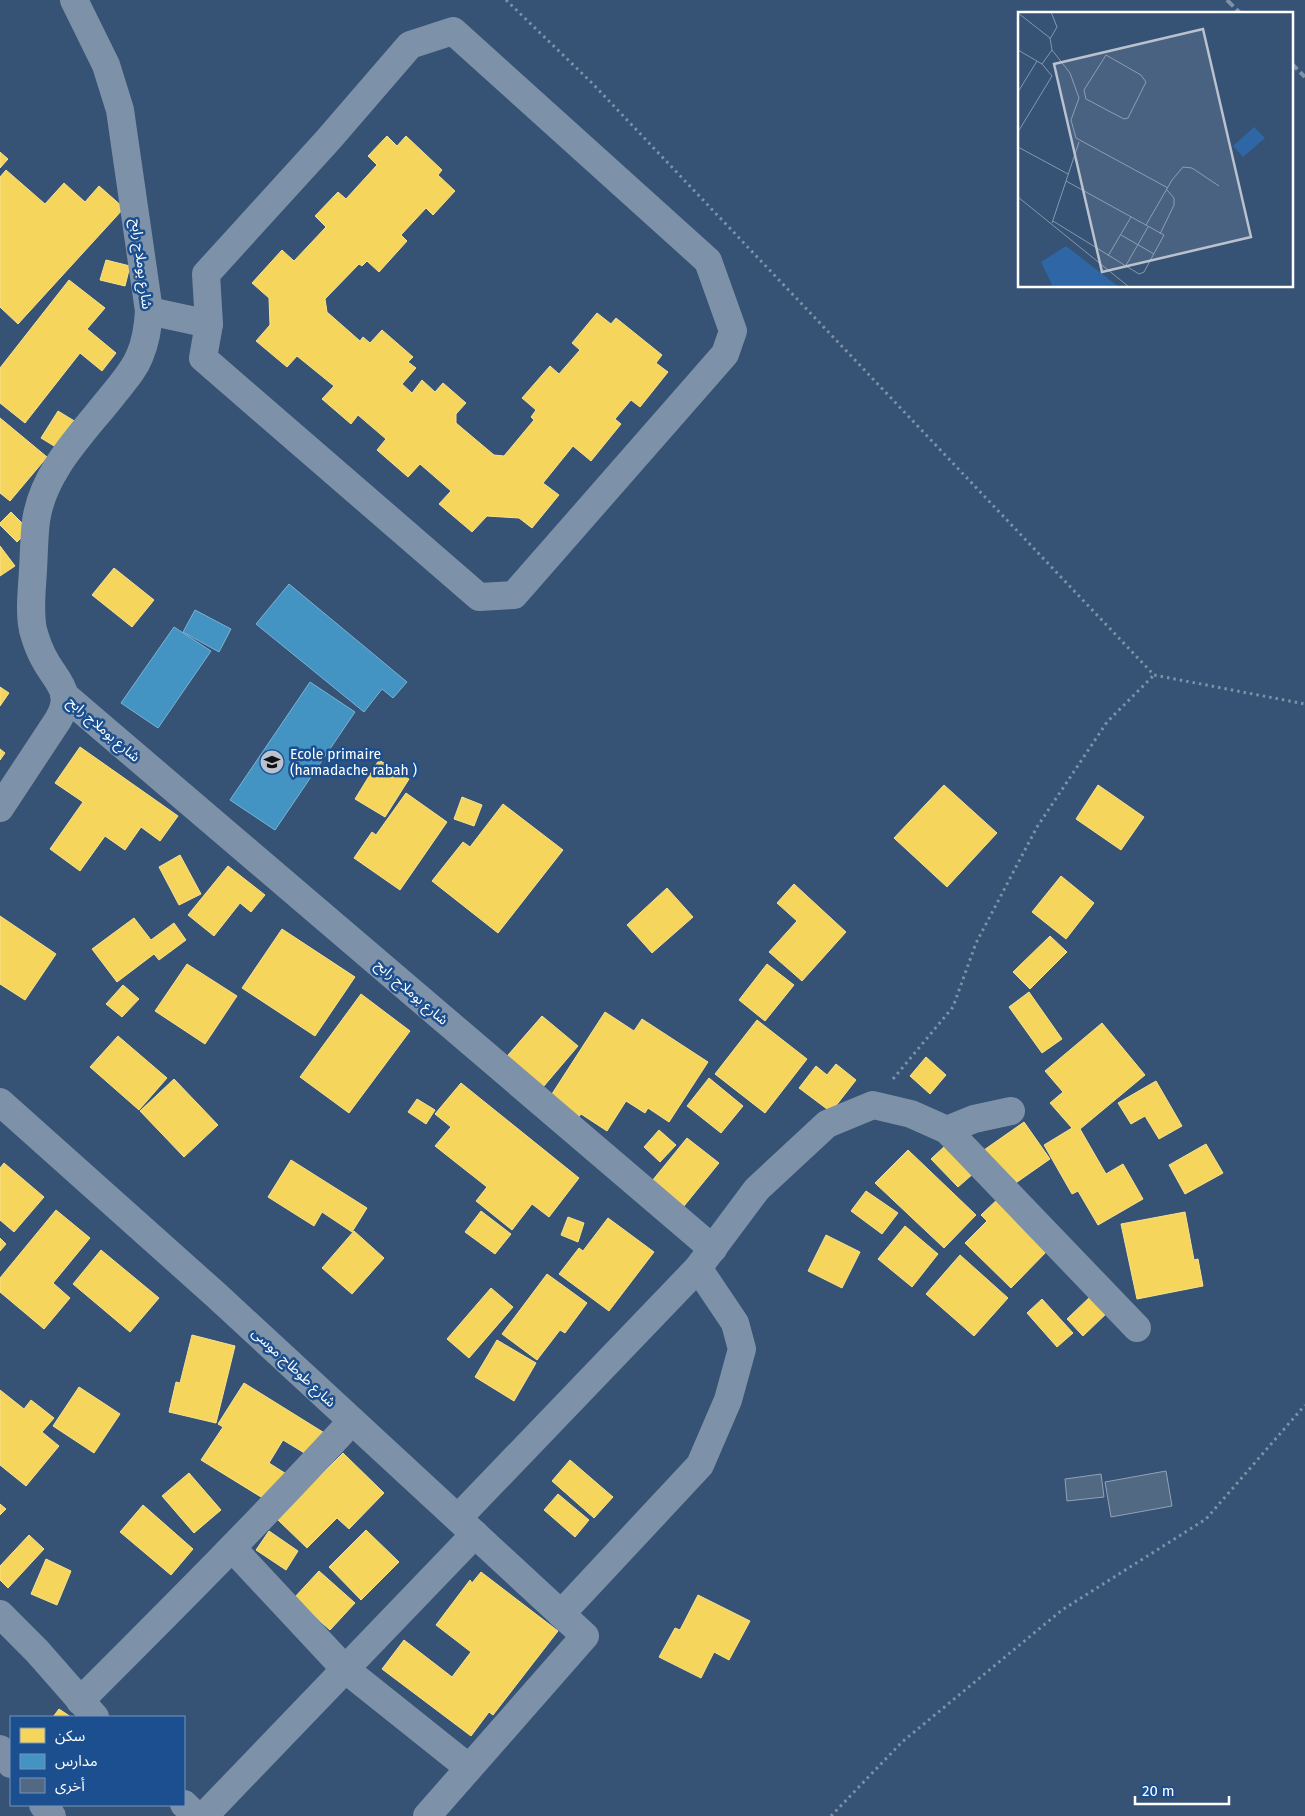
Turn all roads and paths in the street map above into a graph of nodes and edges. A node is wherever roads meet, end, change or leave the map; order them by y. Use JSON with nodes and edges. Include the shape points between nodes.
{"nodes":[{"id":1,"x":74,"y":0,"type":"edge"},
{"id":2,"x":506,"y":0,"type":"edge"},
{"id":3,"x":149,"y":311,"type":"junction"},
{"id":4,"x":209,"y":324,"type":"junction"},
{"id":5,"x":1154,"y":675,"type":"junction"},
{"id":6,"x":64,"y":695,"type":"junction"},
{"id":7,"x":1305,"y":704,"type":"edge"},
{"id":8,"x":0,"y":808,"type":"edge"},
{"id":9,"x":0,"y":1102,"type":"edge"},
{"id":10,"x":873,"y":1105,"type":"junction"},
{"id":11,"x":1011,"y":1111,"type":"dead end"},
{"id":12,"x":947,"y":1130,"type":"junction"},
{"id":13,"x":705,"y":1258,"type":"junction"},
{"id":14,"x":1137,"y":1328,"type":"dead end"},
{"id":15,"x":1305,"y":1405,"type":"edge"},
{"id":16,"x":352,"y":1421,"type":"junction"},
{"id":17,"x":466,"y":1526,"type":"junction"},
{"id":18,"x":233,"y":1548,"type":"junction"},
{"id":19,"x":0,"y":1614,"type":"edge"},
{"id":20,"x":561,"y":1614,"type":"junction"},
{"id":21,"x":345,"y":1669,"type":"junction"},
{"id":22,"x":87,"y":1709,"type":"edge"},
{"id":23,"x":0,"y":1749,"type":"edge"},
{"id":24,"x":10,"y":1763,"type":"edge"},
{"id":25,"x":469,"y":1768,"type":"junction"},
{"id":26,"x":185,"y":1805,"type":"edge"},
{"id":27,"x":44,"y":1806,"type":"edge"},
{"id":28,"x":52,"y":1816,"type":"edge"},
{"id":29,"x":196,"y":1816,"type":"edge"},
{"id":30,"x":204,"y":1816,"type":"edge"},
{"id":31,"x":427,"y":1816,"type":"edge"},
{"id":32,"x":831,"y":1816,"type":"edge"}],
"edges":[{"from":1,"to":3,"type":"street","name":"شارع بوملاح رابح","via":[[106,65],[120,110]]},
{"from":2,"to":5,"type":"path","via":[[592,83]]},
{"from":3,"to":4,"type":"street"},
{"from":3,"to":6,"type":"street","name":"شارع بوملاح رابح","via":[[147,334],[140,356],[50,478],[36,520],[31,609],[33,628],[38,647],[62,686]]},
{"from":4,"to":4,"type":"street","via":[[203,358],[479,597],[514,595],[725,354],[733,331],[708,260],[453,31],[410,45],[206,274]]},
{"from":5,"to":7,"type":"path"},
{"from":5,"to":10,"type":"path","via":[[1106,722],[1036,828],[976,943],[953,1007]]},
{"from":6,"to":8,"type":"street","via":[[63,712]]},
{"from":6,"to":13,"type":"street","name":"شارع بوملاح رابح"},
{"from":9,"to":16,"type":"street","name":"شارع طوطاح موسى"},
{"from":10,"to":12,"type":"street","via":[[912,1114]]},
{"from":10,"to":13,"type":"street","via":[[827,1124],[757,1188]]},
{"from":11,"to":12,"type":"street","via":[[974,1119]]},
{"from":12,"to":14,"type":"street"},
{"from":13,"to":17,"type":"street"},
{"from":13,"to":20,"type":"street","name":"شارع بوملاح رابح","via":[[735,1323],[742,1349],[728,1400],[700,1465]]},
{"from":15,"to":32,"type":"path","via":[[1206,1519],[1062,1610],[902,1742]]},
{"from":16,"to":17,"type":"street","name":"شارع طوطاح موسى"},
{"from":16,"to":18,"type":"street"},
{"from":17,"to":20,"type":"street","name":"شارع طوطاح موسى"},
{"from":17,"to":21,"type":"street"},
{"from":18,"to":21,"type":"street"},
{"from":18,"to":22,"type":"street"},
{"from":19,"to":22,"type":"street"},
{"from":20,"to":25,"type":"street","name":"شارع طوطاح موسى","via":[[585,1636]]},
{"from":21,"to":25,"type":"street"},
{"from":21,"to":30,"type":"street"},
{"from":23,"to":24,"type":"main road"},
{"from":25,"to":31,"type":"street"},
{"from":26,"to":29,"type":"street"},
{"from":27,"to":28,"type":"main road"}]}
